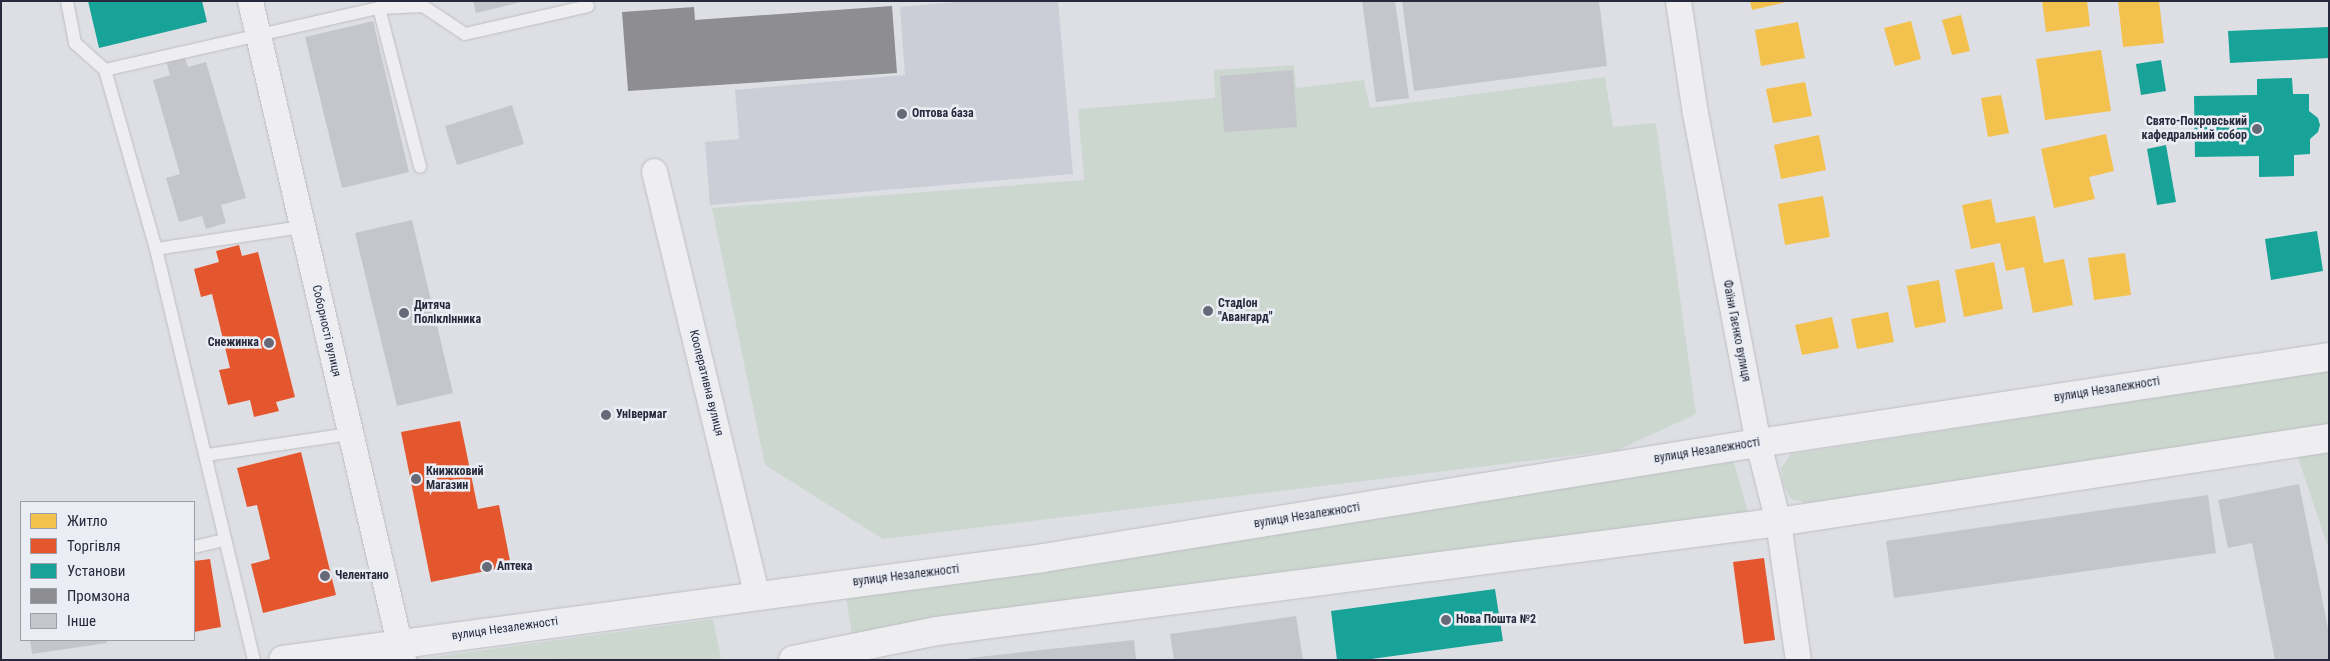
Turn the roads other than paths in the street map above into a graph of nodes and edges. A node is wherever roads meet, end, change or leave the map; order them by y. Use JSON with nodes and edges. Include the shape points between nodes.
{"nodes":[{"id":1,"x":66,"y":1,"type":"edge"},
{"id":2,"x":250,"y":1,"type":"edge"},
{"id":3,"x":1678,"y":1,"type":"edge"},
{"id":4,"x":588,"y":6,"type":"dead end"},
{"id":5,"x":379,"y":8,"type":"junction"},
{"id":6,"x":257,"y":33,"type":"junction"},
{"id":7,"x":105,"y":70,"type":"junction"},
{"id":8,"x":420,"y":168,"type":"dead end"},
{"id":9,"x":654,"y":171,"type":"dead end"},
{"id":10,"x":302,"y":227,"type":"junction"},
{"id":11,"x":156,"y":249,"type":"junction"},
{"id":12,"x":2329,"y":357,"type":"edge"},
{"id":13,"x":350,"y":434,"type":"junction"},
{"id":14,"x":2329,"y":438,"type":"edge"},
{"id":15,"x":1758,"y":443,"type":"junction"},
{"id":16,"x":206,"y":455,"type":"junction"},
{"id":17,"x":1778,"y":522,"type":"junction"},
{"id":18,"x":224,"y":540,"type":"junction"},
{"id":19,"x":195,"y":546,"type":"edge"},
{"id":20,"x":757,"y":596,"type":"junction"},
{"id":21,"x":401,"y":651,"type":"edge"},
{"id":22,"x":803,"y":659,"type":"edge"},
{"id":23,"x":254,"y":660,"type":"edge"},
{"id":24,"x":283,"y":660,"type":"edge"},
{"id":25,"x":1798,"y":660,"type":"edge"}],
"edges":[{"from":1,"to":7,"type":"lane","via":[[75,43]]},
{"from":2,"to":6,"type":"street","name":"Соборності вулиця"},
{"from":3,"to":15,"type":"street","name":"Фаїни Гаєнко вулиця","via":[[1695,114]]},
{"from":4,"to":5,"type":"lane","via":[[465,34],[423,6]]},
{"from":5,"to":6,"type":"lane"},
{"from":5,"to":8,"type":"lane"},
{"from":6,"to":7,"type":"lane"},
{"from":6,"to":10,"type":"street","name":"Соборності вулиця"},
{"from":7,"to":11,"type":"lane"},
{"from":9,"to":20,"type":"street","name":"Кооперативна вулиця"},
{"from":10,"to":11,"type":"lane"},
{"from":10,"to":13,"type":"street","name":"Соборності вулиця"},
{"from":11,"to":16,"type":"lane"},
{"from":12,"to":15,"type":"street","name":"вулиця Незалежності"},
{"from":13,"to":16,"type":"lane"},
{"from":13,"to":21,"type":"street","name":"Соборності вулиця"},
{"from":14,"to":17,"type":"street"},
{"from":15,"to":17,"type":"street","name":"Фаїни Гаєнко вулиця"},
{"from":15,"to":20,"type":"street","name":"вулиця Незалежності","via":[[1043,558]]},
{"from":16,"to":18,"type":"lane"},
{"from":17,"to":22,"type":"street","via":[[937,631]]},
{"from":17,"to":25,"type":"street","name":"Фаїни Гаєнко вулиця"},
{"from":18,"to":19,"type":"lane"},
{"from":18,"to":23,"type":"lane"},
{"from":20,"to":21,"type":"street","name":"вулиця Незалежності"},
{"from":21,"to":24,"type":"street","name":"вулиця Незалежності"}]}
